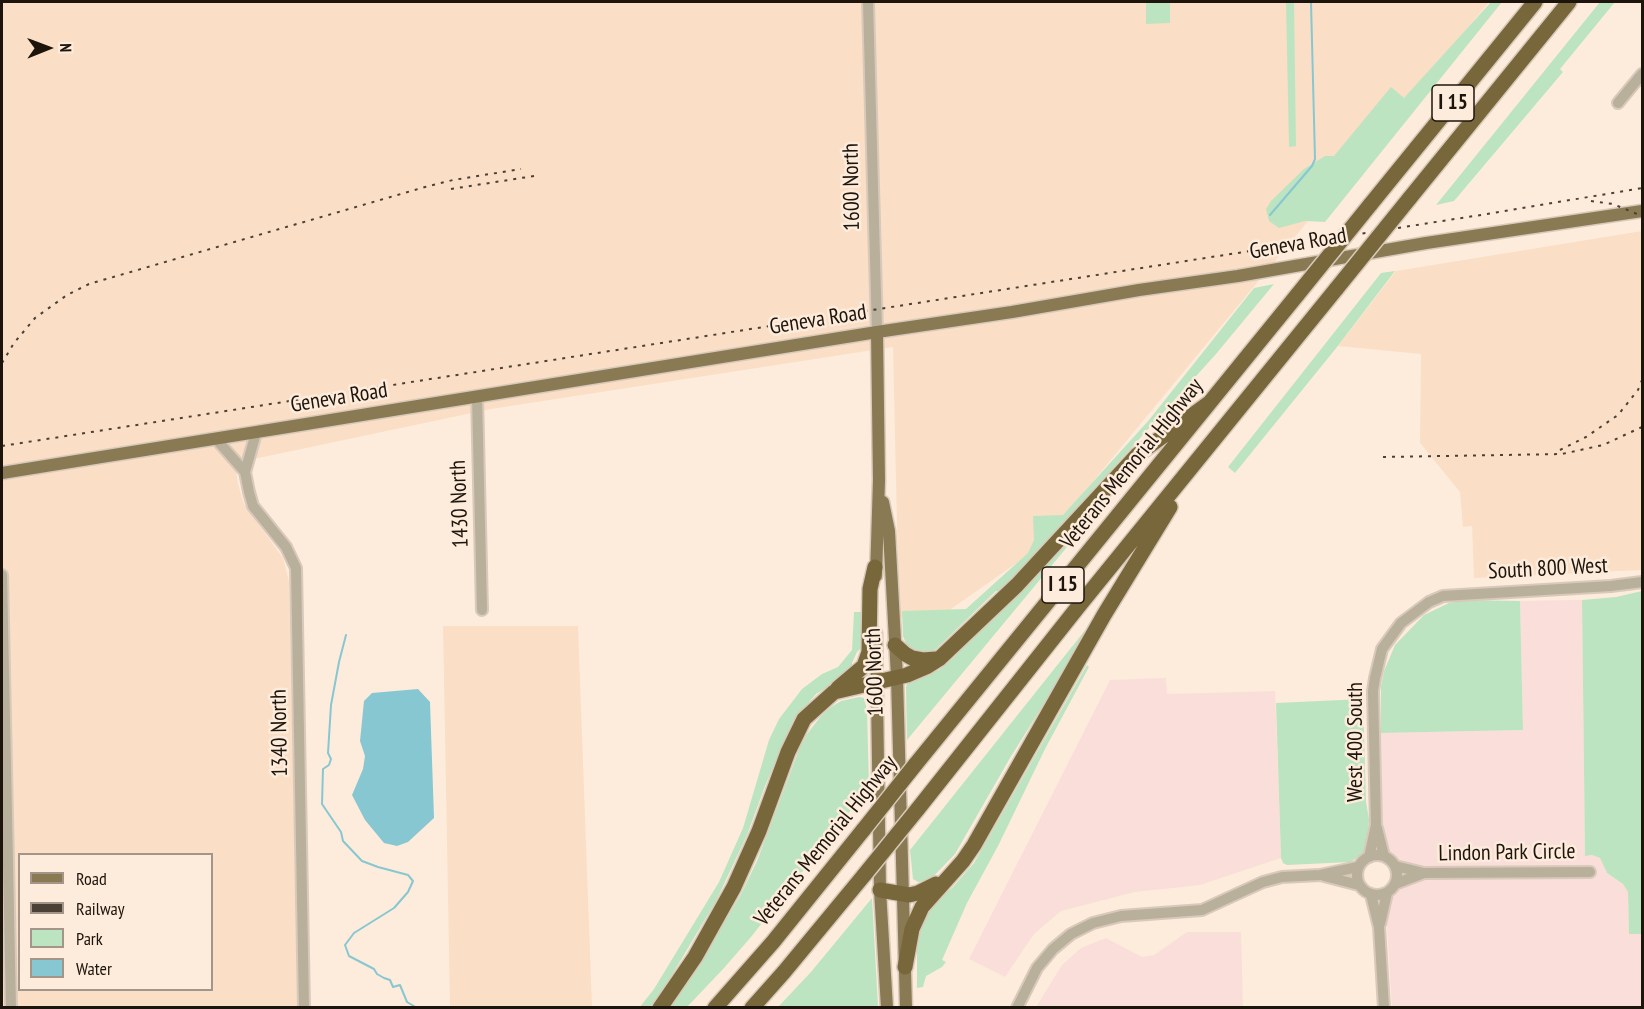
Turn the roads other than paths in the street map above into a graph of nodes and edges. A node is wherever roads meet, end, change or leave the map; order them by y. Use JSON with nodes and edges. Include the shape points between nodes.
{"nodes":[{"id":1,"x":868,"y":2,"type":"edge"},
{"id":2,"x":1535,"y":2,"type":"edge"},
{"id":3,"x":1569,"y":2,"type":"edge"},
{"id":4,"x":1642,"y":74,"type":"edge"},
{"id":5,"x":1618,"y":103,"type":"dead end"},
{"id":6,"x":1642,"y":211,"type":"edge"},
{"id":7,"x":877,"y":332,"type":"junction"},
{"id":8,"x":477,"y":396,"type":"junction"},
{"id":9,"x":1209,"y":403,"type":"junction"},
{"id":10,"x":256,"y":433,"type":"junction"},
{"id":11,"x":216,"y":440,"type":"junction"},
{"id":12,"x":1201,"y":455,"type":"junction"},
{"id":13,"x":245,"y":472,"type":"junction"},
{"id":14,"x":2,"y":473,"type":"edge"},
{"id":15,"x":879,"y":480,"type":"junction"},
{"id":16,"x":876,"y":567,"type":"junction"},
{"id":17,"x":2,"y":575,"type":"edge"},
{"id":18,"x":1642,"y":582,"type":"edge"},
{"id":19,"x":1456,"y":594,"type":"joint"},
{"id":20,"x":482,"y":610,"type":"dead end"},
{"id":21,"x":895,"y":645,"type":"junction"},
{"id":22,"x":939,"y":659,"type":"junction"},
{"id":23,"x":897,"y":677,"type":"junction"},
{"id":24,"x":877,"y":681,"type":"junction"},
{"id":25,"x":834,"y":692,"type":"junction"},
{"id":26,"x":3,"y":715,"type":"edge"},
{"id":27,"x":1376,"y":825,"type":"junction"},
{"id":28,"x":1369,"y":856,"type":"junction"},
{"id":29,"x":1384,"y":856,"type":"junction"},
{"id":30,"x":1395,"y":866,"type":"junction"},
{"id":31,"x":1359,"y":867,"type":"junction"},
{"id":32,"x":1590,"y":872,"type":"dead end"},
{"id":33,"x":1424,"y":873,"type":"junction"},
{"id":34,"x":951,"y":874,"type":"junction"},
{"id":35,"x":1320,"y":875,"type":"junction"},
{"id":36,"x":1395,"y":884,"type":"junction"},
{"id":37,"x":1359,"y":885,"type":"junction"},
{"id":38,"x":880,"y":890,"type":"junction"},
{"id":39,"x":1387,"y":893,"type":"junction"},
{"id":40,"x":902,"y":894,"type":"junction"},
{"id":41,"x":1371,"y":895,"type":"junction"},
{"id":42,"x":1379,"y":927,"type":"junction"},
{"id":43,"x":5,"y":944,"type":"edge"},
{"id":44,"x":905,"y":967,"type":"junction"},
{"id":45,"x":11,"y":1008,"type":"edge"},
{"id":46,"x":304,"y":1008,"type":"edge"},
{"id":47,"x":660,"y":1008,"type":"edge"},
{"id":48,"x":716,"y":1008,"type":"edge"},
{"id":49,"x":752,"y":1008,"type":"edge"},
{"id":50,"x":887,"y":1008,"type":"edge"},
{"id":51,"x":906,"y":1008,"type":"edge"},
{"id":52,"x":1017,"y":1008,"type":"edge"},
{"id":53,"x":1384,"y":1008,"type":"edge"}],
"edges":[{"from":1,"to":7,"type":"street","name":"1600 North"},
{"from":2,"to":9,"type":"highway","name":"Veterans Memorial Highway","number":"I 15","bridge":true},
{"from":3,"to":12,"type":"highway","number":"I 15","bridge":true},
{"from":4,"to":5,"type":"street"},
{"from":6,"to":7,"type":"main road","name":"Geneva Road"},
{"from":7,"to":8,"type":"main road","name":"Geneva Road"},
{"from":7,"to":15,"type":"main road","name":"1600 North"},
{"from":8,"to":10,"type":"main road","name":"Geneva Road"},
{"from":8,"to":20,"type":"street","name":"1430 North"},
{"from":9,"to":22,"type":"highway","via":[[1137,455],[1017,585]]},
{"from":9,"to":48,"type":"highway","name":"Veterans Memorial Highway","number":"I 15","bridge":true},
{"from":10,"to":11,"type":"main road","name":"Geneva Road"},
{"from":10,"to":13,"type":"street"},
{"from":11,"to":13,"type":"street"},
{"from":11,"to":14,"type":"main road","name":"Geneva Road"},
{"from":12,"to":34,"type":"highway","via":[[1104,615],[974,845]]},
{"from":12,"to":49,"type":"highway","number":"I 15","bridge":true,"via":[[917,810]]},
{"from":13,"to":46,"type":"street","name":"1340 North","via":[[253,506],[286,547],[296,568]]},
{"from":15,"to":16,"type":"main road","name":"1600 North"},
{"from":15,"to":21,"type":"main road","name":"1600 North","via":[[889,531]]},
{"from":16,"to":24,"type":"main road","name":"1600 North"},
{"from":16,"to":25,"type":"highway","via":[[870,589],[869,652],[864,666]]},
{"from":17,"to":26,"type":"street"},
{"from":18,"to":19,"type":"street","name":"South 800 West"},
{"from":19,"to":27,"type":"street","name":"West 400 South","via":[[1416,610],[1382,649],[1373,692]]},
{"from":21,"to":22,"type":"highway","via":[[912,658]]},
{"from":21,"to":23,"type":"main road","name":"1600 North"},
{"from":22,"to":23,"type":"highway"},
{"from":23,"to":24,"type":"highway"},
{"from":23,"to":40,"type":"main road","name":"1600 North"},
{"from":24,"to":25,"type":"highway"},
{"from":24,"to":38,"type":"main road","name":"1600 North"},
{"from":25,"to":47,"type":"highway","via":[[804,719],[734,887],[695,957]]},
{"from":26,"to":43,"type":"street"},
{"from":27,"to":28,"type":"street","name":"West 400 South"},
{"from":27,"to":29,"type":"street","name":"West 400 South"},
{"from":28,"to":29,"type":"street"},
{"from":28,"to":31,"type":"street","name":"West 400 South"},
{"from":29,"to":30,"type":"street"},
{"from":30,"to":33,"type":"street"},
{"from":30,"to":36,"type":"street"},
{"from":31,"to":35,"type":"street"},
{"from":31,"to":37,"type":"street"},
{"from":32,"to":33,"type":"street","name":"Lindon Park Circle"},
{"from":33,"to":36,"type":"street"},
{"from":34,"to":40,"type":"highway","via":[[918,893]]},
{"from":34,"to":44,"type":"highway","via":[[916,917]]},
{"from":35,"to":37,"type":"street"},
{"from":35,"to":52,"type":"street","via":[[1263,882],[1202,910],[1094,922],[1062,941],[1044,958]]},
{"from":36,"to":39,"type":"street"},
{"from":37,"to":41,"type":"street"},
{"from":38,"to":40,"type":"highway"},
{"from":38,"to":50,"type":"main road","name":"1600 North"},
{"from":39,"to":41,"type":"street"},
{"from":39,"to":42,"type":"street"},
{"from":40,"to":44,"type":"main road","name":"1600 North"},
{"from":41,"to":42,"type":"street"},
{"from":42,"to":53,"type":"street"},
{"from":43,"to":45,"type":"street"},
{"from":44,"to":51,"type":"main road","name":"1600 North"}]}
